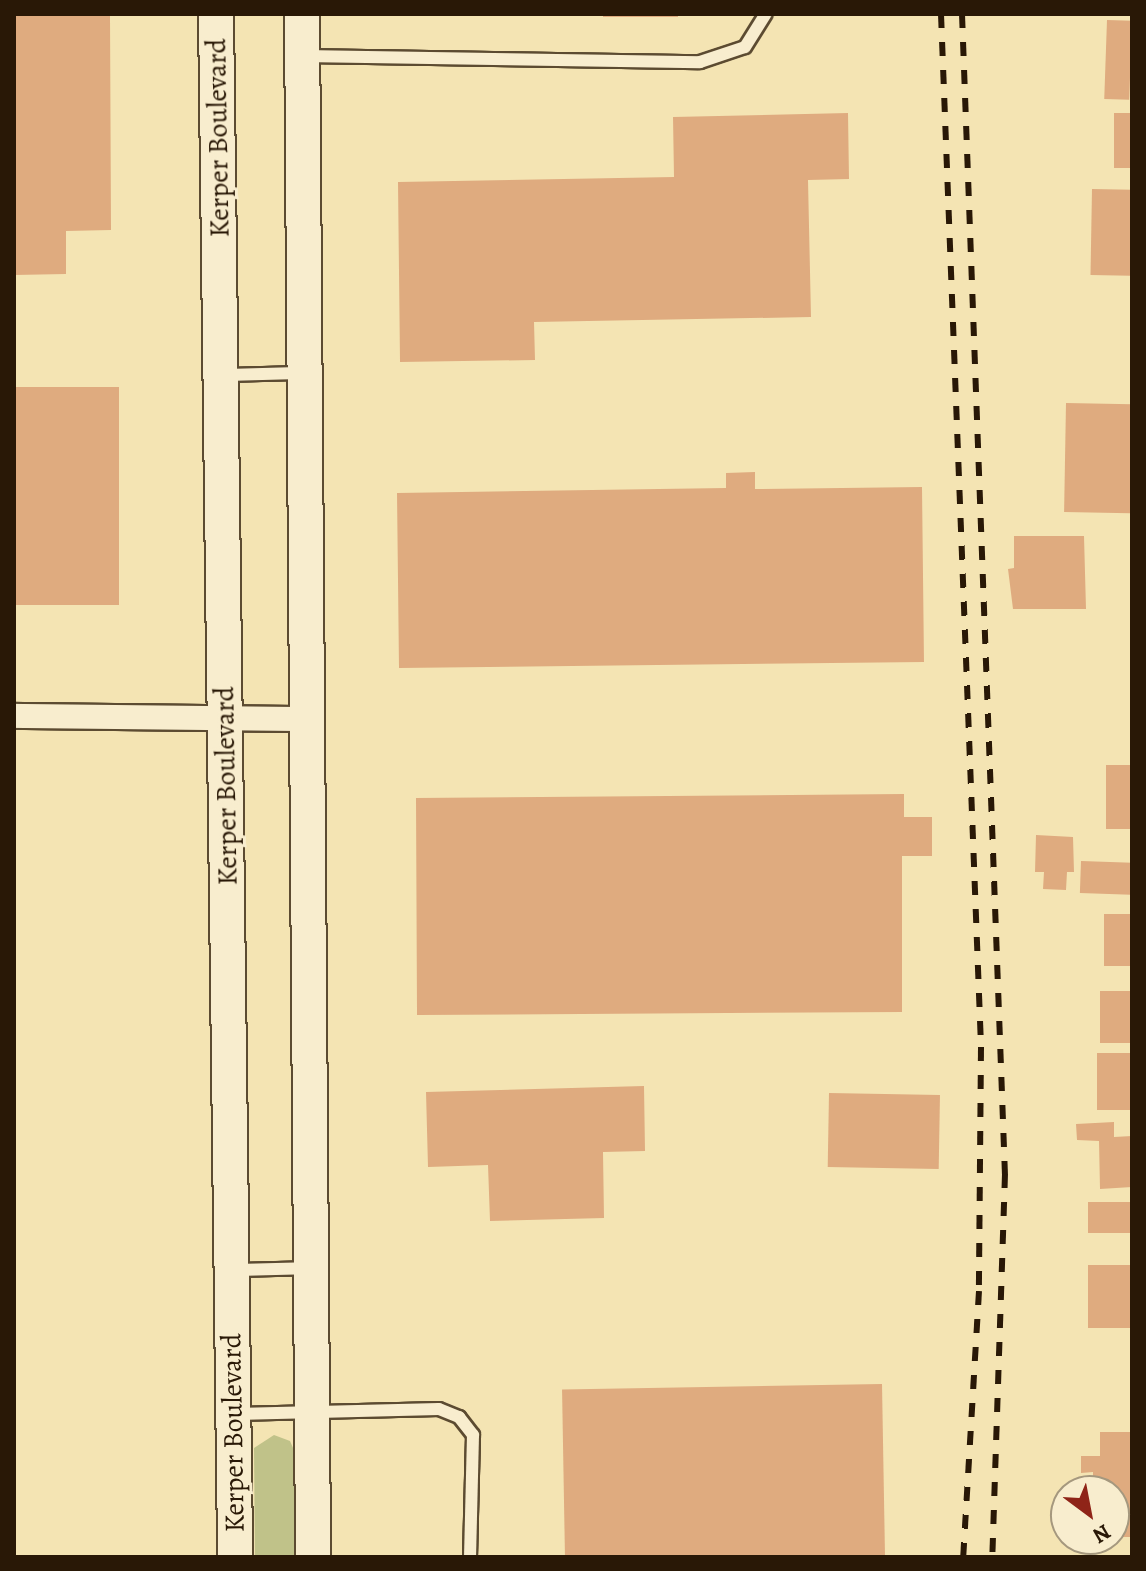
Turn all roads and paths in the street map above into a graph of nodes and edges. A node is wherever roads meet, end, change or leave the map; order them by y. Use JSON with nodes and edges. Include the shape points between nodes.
{"nodes":[{"id":1,"x":216,"y":14,"type":"edge"},
{"id":2,"x":302,"y":14,"type":"edge"},
{"id":3,"x":766,"y":14,"type":"edge"},
{"id":4,"x":302,"y":56,"type":"junction"},
{"id":5,"x":304,"y":373,"type":"junction"},
{"id":6,"x":221,"y":375,"type":"junction"},
{"id":7,"x":14,"y":716,"type":"edge"},
{"id":8,"x":225,"y":718,"type":"junction"},
{"id":9,"x":307,"y":719,"type":"junction"},
{"id":10,"x":311,"y":1268,"type":"junction"},
{"id":11,"x":231,"y":1270,"type":"junction"},
{"id":12,"x":312,"y":1412,"type":"junction"},
{"id":13,"x":233,"y":1414,"type":"junction"},
{"id":14,"x":235,"y":1557,"type":"edge"},
{"id":15,"x":313,"y":1557,"type":"edge"},
{"id":16,"x":470,"y":1557,"type":"edge"}],
"edges":[{"from":1,"to":6,"type":"street","name":"Kerper Boulevard"},
{"from":2,"to":4,"type":"street"},
{"from":3,"to":4,"type":"lane","via":[[745,47],[700,62]]},
{"from":4,"to":5,"type":"street"},
{"from":5,"to":6,"type":"lane"},
{"from":5,"to":9,"type":"street"},
{"from":6,"to":8,"type":"street","name":"Kerper Boulevard"},
{"from":7,"to":8,"type":"street"},
{"from":8,"to":9,"type":"street"},
{"from":8,"to":11,"type":"street","name":"Kerper Boulevard"},
{"from":9,"to":10,"type":"street"},
{"from":10,"to":11,"type":"lane"},
{"from":10,"to":12,"type":"street"},
{"from":11,"to":13,"type":"street","name":"Kerper Boulevard"},
{"from":12,"to":13,"type":"lane"},
{"from":12,"to":15,"type":"street"},
{"from":12,"to":16,"type":"lane","via":[[439,1409],[459,1417],[473,1435]]},
{"from":13,"to":14,"type":"street","name":"Kerper Boulevard"}]}
